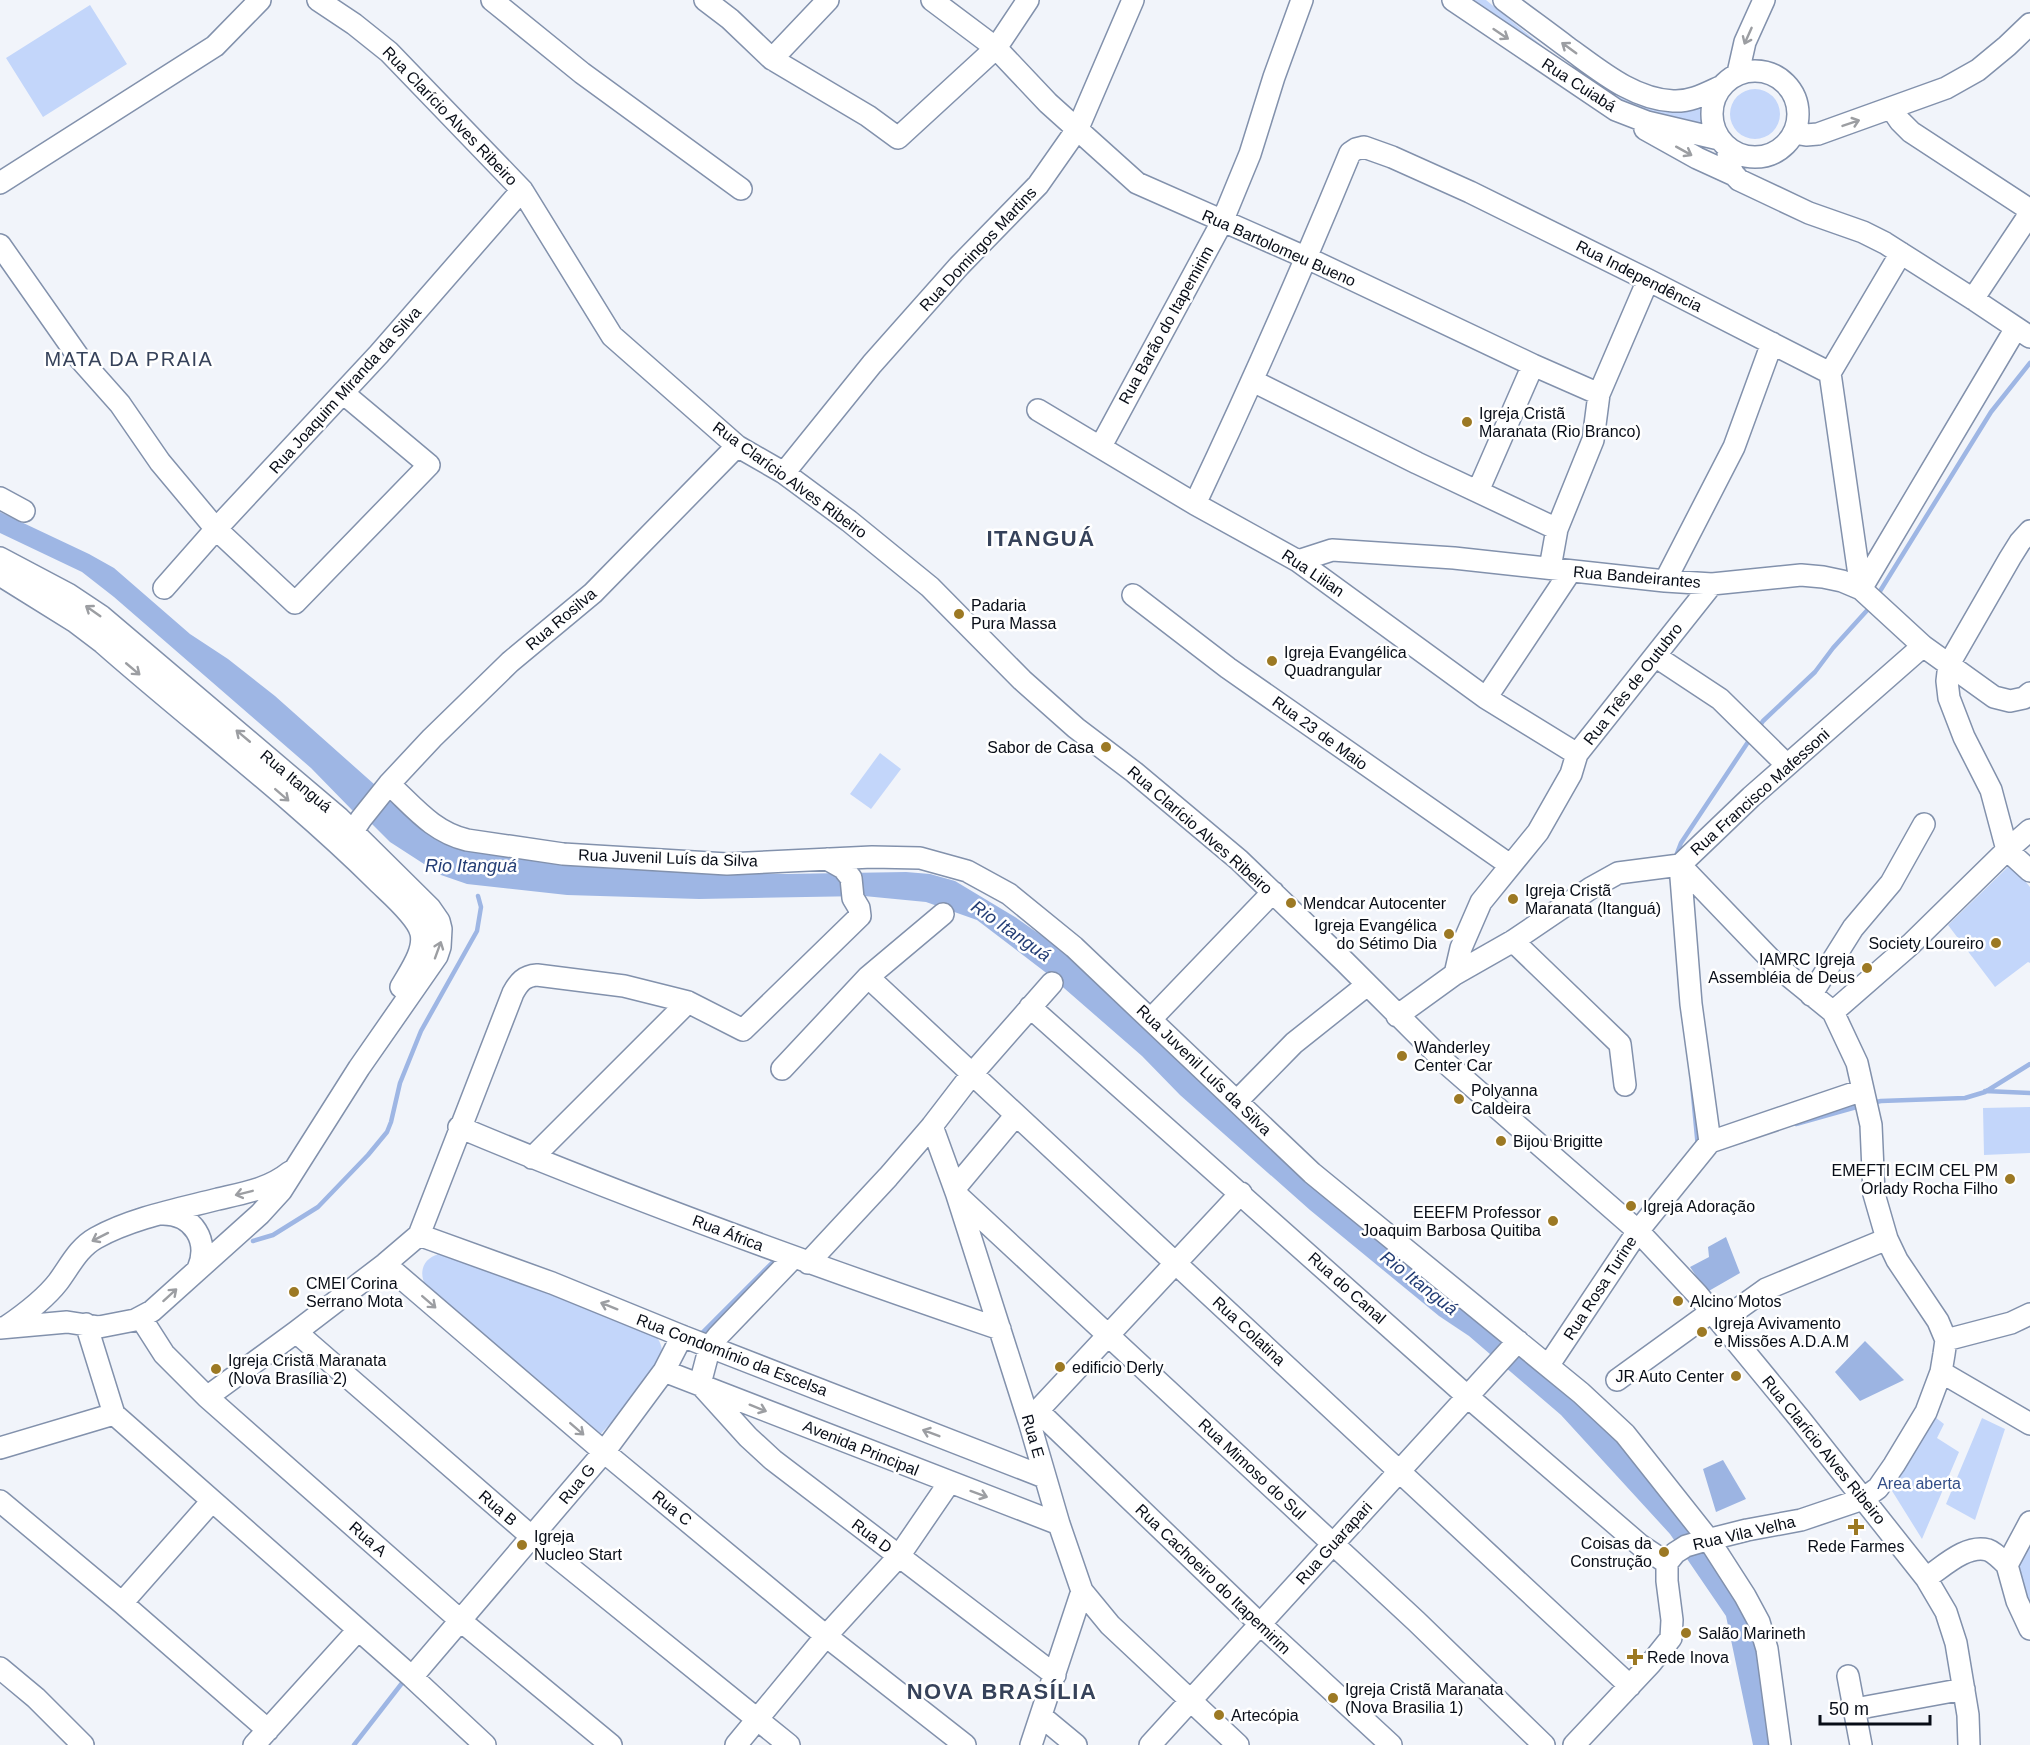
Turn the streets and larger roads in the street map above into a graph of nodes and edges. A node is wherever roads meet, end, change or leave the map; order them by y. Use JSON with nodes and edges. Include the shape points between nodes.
{"nodes":[{"id":1,"x":260,"y":0,"type":"edge"},
{"id":2,"x":318,"y":0,"type":"edge"},
{"id":3,"x":492,"y":0,"type":"edge"},
{"id":4,"x":705,"y":0,"type":"edge"},
{"id":5,"x":828,"y":0,"type":"edge"},
{"id":6,"x":932,"y":0,"type":"edge"},
{"id":7,"x":1028,"y":0,"type":"edge"},
{"id":8,"x":1133,"y":0,"type":"edge"},
{"id":9,"x":1302,"y":0,"type":"edge"},
{"id":10,"x":1453,"y":0,"type":"edge"},
{"id":11,"x":1504,"y":0,"type":"edge"},
{"id":12,"x":1764,"y":0,"type":"edge"},
{"id":13,"x":2030,"y":24,"type":"edge"},
{"id":14,"x":996,"y":48,"type":"junction"},
{"id":15,"x":772,"y":59,"type":"junction"},
{"id":16,"x":1738,"y":74,"type":"junction"},
{"id":17,"x":1720,"y":87,"type":"junction"},
{"id":18,"x":1892,"y":108,"type":"junction"},
{"id":19,"x":1616,"y":110,"type":"junction"},
{"id":20,"x":1078,"y":128,"type":"junction"},
{"id":21,"x":1794,"y":133,"type":"junction"},
{"id":22,"x":1730,"y":154,"type":"junction"},
{"id":23,"x":0,"y":183,"type":"edge"},
{"id":24,"x":741,"y":189,"type":"dead end"},
{"id":25,"x":522,"y":190,"type":"junction"},
{"id":26,"x":1222,"y":222,"type":"junction"},
{"id":27,"x":0,"y":245,"type":"edge"},
{"id":28,"x":1901,"y":253,"type":"junction"},
{"id":29,"x":1307,"y":258,"type":"junction"},
{"id":30,"x":1648,"y":279,"type":"junction"},
{"id":31,"x":1973,"y":299,"type":"junction"},
{"id":32,"x":2023,"y":333,"type":"edge"},
{"id":33,"x":1772,"y":343,"type":"junction"},
{"id":34,"x":1533,"y":365,"type":"junction"},
{"id":35,"x":1830,"y":373,"type":"junction"},
{"id":36,"x":1253,"y":381,"type":"junction"},
{"id":37,"x":343,"y":393,"type":"junction"},
{"id":38,"x":1599,"y":394,"type":"junction"},
{"id":39,"x":1038,"y":410,"type":"dead end"},
{"id":40,"x":737,"y":446,"type":"junction"},
{"id":41,"x":1101,"y":446,"type":"junction"},
{"id":42,"x":784,"y":473,"type":"junction"},
{"id":43,"x":1478,"y":491,"type":"junction"},
{"id":44,"x":0,"y":498,"type":"edge"},
{"id":45,"x":1195,"y":504,"type":"junction"},
{"id":46,"x":24,"y":512,"type":"dead end"},
{"id":47,"x":216,"y":529,"type":"junction"},
{"id":48,"x":1557,"y":529,"type":"junction"},
{"id":49,"x":2030,"y":531,"type":"edge"},
{"id":50,"x":0,"y":558,"type":"edge"},
{"id":51,"x":1298,"y":561,"type":"junction"},
{"id":52,"x":1560,"y":570,"type":"junction"},
{"id":53,"x":0,"y":575,"type":"edge"},
{"id":54,"x":1665,"y":581,"type":"junction"},
{"id":55,"x":1712,"y":584,"type":"junction"},
{"id":56,"x":164,"y":588,"type":"dead end"},
{"id":57,"x":1861,"y":589,"type":"junction"},
{"id":58,"x":1133,"y":596,"type":"dead end"},
{"id":59,"x":1923,"y":646,"type":"junction"},
{"id":60,"x":1655,"y":656,"type":"junction"},
{"id":61,"x":1949,"y":664,"type":"junction"},
{"id":62,"x":2030,"y":693,"type":"edge"},
{"id":63,"x":1486,"y":698,"type":"junction"},
{"id":64,"x":1577,"y":754,"type":"junction"},
{"id":65,"x":1787,"y":765,"type":"junction"},
{"id":66,"x":386,"y":787,"type":"junction"},
{"id":67,"x":1924,"y":824,"type":"dead end"},
{"id":68,"x":357,"y":825,"type":"junction"},
{"id":69,"x":2030,"y":830,"type":"edge"},
{"id":70,"x":2007,"y":850,"type":"junction"},
{"id":71,"x":354,"y":858,"type":"junction"},
{"id":72,"x":827,"y":859,"type":"junction"},
{"id":73,"x":1510,"y":865,"type":"junction"},
{"id":74,"x":1680,"y":865,"type":"junction"},
{"id":75,"x":2030,"y":871,"type":"edge"},
{"id":76,"x":1272,"y":892,"type":"junction"},
{"id":77,"x":943,"y":914,"type":"dead end"},
{"id":78,"x":1513,"y":941,"type":"junction"},
{"id":79,"x":1455,"y":974,"type":"junction"},
{"id":80,"x":868,"y":977,"type":"junction"},
{"id":81,"x":1052,"y":983,"type":"dead end"},
{"id":82,"x":1367,"y":985,"type":"junction"},
{"id":83,"x":1811,"y":994,"type":"junction"},
{"id":84,"x":688,"y":1002,"type":"junction"},
{"id":85,"x":1030,"y":1007,"type":"junction"},
{"id":86,"x":1833,"y":1012,"type":"junction"},
{"id":87,"x":1397,"y":1016,"type":"junction"},
{"id":88,"x":1151,"y":1019,"type":"junction"},
{"id":89,"x":359,"y":1068,"type":"junction"},
{"id":90,"x":782,"y":1069,"type":"dead end"},
{"id":91,"x":972,"y":1074,"type":"junction"},
{"id":92,"x":1625,"y":1085,"type":"dead end"},
{"id":93,"x":1863,"y":1090,"type":"junction"},
{"id":94,"x":1237,"y":1101,"type":"junction"},
{"id":95,"x":1016,"y":1115,"type":"junction"},
{"id":96,"x":932,"y":1126,"type":"junction"},
{"id":97,"x":459,"y":1127,"type":"junction"},
{"id":98,"x":1710,"y":1142,"type":"junction"},
{"id":99,"x":532,"y":1158,"type":"junction"},
{"id":100,"x":296,"y":1168,"type":"junction"},
{"id":101,"x":956,"y":1191,"type":"junction"},
{"id":102,"x":1241,"y":1193,"type":"junction"},
{"id":103,"x":155,"y":1215,"type":"junction"},
{"id":104,"x":1638,"y":1231,"type":"junction"},
{"id":105,"x":419,"y":1235,"type":"junction"},
{"id":106,"x":1887,"y":1239,"type":"junction"},
{"id":107,"x":800,"y":1260,"type":"junction"},
{"id":108,"x":1176,"y":1263,"type":"junction"},
{"id":109,"x":385,"y":1264,"type":"junction"},
{"id":110,"x":198,"y":1269,"type":"junction"},
{"id":111,"x":57,"y":1282,"type":"junction"},
{"id":112,"x":2030,"y":1314,"type":"edge"},
{"id":113,"x":1716,"y":1317,"type":"junction"},
{"id":114,"x":141,"y":1318,"type":"junction"},
{"id":115,"x":82,"y":1323,"type":"junction"},
{"id":116,"x":3,"y":1328,"type":"edge"},
{"id":117,"x":1000,"y":1329,"type":"junction"},
{"id":118,"x":296,"y":1332,"type":"junction"},
{"id":119,"x":1108,"y":1335,"type":"junction"},
{"id":120,"x":682,"y":1336,"type":"junction"},
{"id":121,"x":1946,"y":1340,"type":"junction"},
{"id":122,"x":710,"y":1346,"type":"junction"},
{"id":123,"x":1510,"y":1350,"type":"junction"},
{"id":124,"x":1548,"y":1366,"type":"junction"},
{"id":125,"x":664,"y":1371,"type":"junction"},
{"id":126,"x":1941,"y":1372,"type":"junction"},
{"id":127,"x":1617,"y":1380,"type":"dead end"},
{"id":128,"x":700,"y":1384,"type":"junction"},
{"id":129,"x":207,"y":1397,"type":"junction"},
{"id":130,"x":1468,"y":1397,"type":"junction"},
{"id":131,"x":107,"y":1416,"type":"junction"},
{"id":132,"x":1033,"y":1416,"type":"junction"},
{"id":133,"x":2030,"y":1424,"type":"edge"},
{"id":134,"x":0,"y":1448,"type":"edge"},
{"id":135,"x":604,"y":1452,"type":"junction"},
{"id":136,"x":1400,"y":1471,"type":"junction"},
{"id":137,"x":1044,"y":1477,"type":"junction"},
{"id":138,"x":949,"y":1483,"type":"junction"},
{"id":139,"x":1863,"y":1499,"type":"junction"},
{"id":140,"x":0,"y":1501,"type":"edge"},
{"id":141,"x":212,"y":1501,"type":"junction"},
{"id":142,"x":2030,"y":1522,"type":"edge"},
{"id":143,"x":1059,"y":1524,"type":"junction"},
{"id":144,"x":532,"y":1537,"type":"junction"},
{"id":145,"x":1699,"y":1542,"type":"junction"},
{"id":146,"x":1333,"y":1544,"type":"junction"},
{"id":147,"x":899,"y":1556,"type":"junction"},
{"id":148,"x":1667,"y":1563,"type":"junction"},
{"id":149,"x":2007,"y":1565,"type":"junction"},
{"id":150,"x":1926,"y":1578,"type":"junction"},
{"id":151,"x":1082,"y":1591,"type":"junction"},
{"id":152,"x":122,"y":1603,"type":"junction"},
{"id":153,"x":460,"y":1621,"type":"junction"},
{"id":154,"x":1260,"y":1624,"type":"junction"},
{"id":155,"x":2030,"y":1629,"type":"edge"},
{"id":156,"x":358,"y":1630,"type":"junction"},
{"id":157,"x":826,"y":1636,"type":"junction"},
{"id":158,"x":0,"y":1668,"type":"edge"},
{"id":159,"x":1055,"y":1676,"type":"junction"},
{"id":160,"x":1848,"y":1676,"type":"dead end"},
{"id":161,"x":412,"y":1677,"type":"junction"},
{"id":162,"x":1630,"y":1686,"type":"junction"},
{"id":163,"x":1964,"y":1689,"type":"junction"},
{"id":164,"x":1190,"y":1701,"type":"junction"},
{"id":165,"x":1855,"y":1709,"type":"junction"},
{"id":166,"x":1041,"y":1716,"type":"junction"},
{"id":167,"x":758,"y":1720,"type":"junction"},
{"id":168,"x":261,"y":1738,"type":"edge"},
{"id":169,"x":83,"y":1745,"type":"edge"},
{"id":170,"x":485,"y":1745,"type":"edge"},
{"id":171,"x":611,"y":1745,"type":"edge"},
{"id":172,"x":736,"y":1745,"type":"edge"},
{"id":173,"x":789,"y":1745,"type":"edge"},
{"id":174,"x":965,"y":1745,"type":"edge"},
{"id":175,"x":1031,"y":1745,"type":"edge"},
{"id":176,"x":1076,"y":1745,"type":"edge"},
{"id":177,"x":1150,"y":1745,"type":"edge"},
{"id":178,"x":1238,"y":1745,"type":"edge"},
{"id":179,"x":1390,"y":1745,"type":"edge"},
{"id":180,"x":1544,"y":1745,"type":"edge"},
{"id":181,"x":1574,"y":1745,"type":"edge"},
{"id":182,"x":1780,"y":1745,"type":"edge"},
{"id":183,"x":1861,"y":1745,"type":"edge"},
{"id":184,"x":1969,"y":1745,"type":"edge"}],
"edges":[{"from":1,"to":23,"type":"street","via":[[215,46]]},
{"from":2,"to":25,"type":"street","name":"Rua Clarício Alves Ribeiro","via":[[389,52]]},
{"from":3,"to":24,"type":"street","via":[[582,73]]},
{"from":4,"to":15,"type":"street"},
{"from":5,"to":15,"type":"street"},
{"from":6,"to":14,"type":"street","name":"Rua Bartolomeu Bueno"},
{"from":7,"to":14,"type":"street"},
{"from":8,"to":20,"type":"street","name":"Rua Domingos Martins"},
{"from":9,"to":26,"type":"street","name":"Rua Barão do Itapemirim","via":[[1250,154]]},
{"from":10,"to":19,"type":"street","name":"Rua Cuiabá","one_way":true},
{"from":17,"to":11,"type":"street","name":"Rua Cuiabá","one_way":true,"via":[[1697,98],[1673,102],[1635,92]]},
{"from":12,"to":16,"type":"street","one_way":true,"via":[[1745,42]]},
{"from":13,"to":18,"type":"street","via":[[1978,70],[1946,88]]},
{"from":14,"to":15,"type":"street","via":[[898,138]]},
{"from":14,"to":20,"type":"street","name":"Rua Bartolomeu Bueno","via":[[1048,103]]},
{"from":16,"to":17,"type":"street"},
{"from":16,"to":21,"type":"street","via":[[1764,71],[1786,84],[1798,107]]},
{"from":17,"to":22,"type":"street","via":[[1711,112],[1713,126]]},
{"from":21,"to":18,"type":"street","one_way":true,"via":[[1818,134]]},
{"from":18,"to":31,"type":"street","via":[[1911,132],[2027,211],[2027,218]]},
{"from":19,"to":22,"type":"street","name":"Rua Cuiabá"},
{"from":19,"to":22,"type":"street","one_way":true,"via":[[1697,158]]},
{"from":20,"to":26,"type":"street","name":"Rua Bartolomeu Bueno","via":[[1137,183]]},
{"from":20,"to":42,"type":"street","name":"Rua Domingos Martins","via":[[1038,185],[872,364]]},
{"from":21,"to":22,"type":"street","via":[[1778,152],[1760,157]]},
{"from":22,"to":28,"type":"street","via":[[1753,188],[1863,232]]},
{"from":25,"to":37,"type":"street","name":"Rua Joaquim Miranda da Silva"},
{"from":25,"to":40,"type":"street","name":"Rua Clarício Alves Ribeiro","via":[[612,336]]},
{"from":26,"to":29,"type":"street","name":"Rua Bartolomeu Bueno"},
{"from":26,"to":41,"type":"street","name":"Rua Barão do Itapemirim"},
{"from":27,"to":47,"type":"street","via":[[80,359],[120,404],[160,462]]},
{"from":28,"to":31,"type":"street"},
{"from":28,"to":35,"type":"street"},
{"from":29,"to":30,"type":"street","name":"Rua Independência","via":[[1350,153],[1364,147],[1470,192]]},
{"from":29,"to":34,"type":"street","name":"Rua Bartolomeu Bueno"},
{"from":29,"to":36,"type":"street","name":"Rua Independência"},
{"from":30,"to":33,"type":"street","name":"Rua Independência"},
{"from":30,"to":38,"type":"street"},
{"from":31,"to":32,"type":"street"},
{"from":32,"to":57,"type":"street"},
{"from":33,"to":35,"type":"street","name":"Rua Independência"},
{"from":33,"to":54,"type":"street","via":[[1734,447]]},
{"from":34,"to":38,"type":"street","name":"Rua Bartolomeu Bueno"},
{"from":34,"to":43,"type":"street"},
{"from":35,"to":57,"type":"street"},
{"from":36,"to":43,"type":"street"},
{"from":36,"to":45,"type":"street","name":"Rua Independência"},
{"from":37,"to":47,"type":"street","name":"Rua Joaquim Miranda da Silva"},
{"from":37,"to":47,"type":"street","via":[[429,465],[295,603]]},
{"from":38,"to":48,"type":"street","via":[[1593,440]]},
{"from":39,"to":41,"type":"street","name":"Rua Lilian"},
{"from":40,"to":42,"type":"street","name":"Rua Clarício Alves Ribeiro"},
{"from":40,"to":66,"type":"street","name":"Rua Rosilva","via":[[592,593],[510,662]]},
{"from":41,"to":45,"type":"street","name":"Rua Lilian"},
{"from":42,"to":76,"type":"street","name":"Rua Clarício Alves Ribeiro","via":[[930,587],[1022,680],[1239,860]]},
{"from":43,"to":48,"type":"street"},
{"from":44,"to":46,"type":"street"},
{"from":45,"to":51,"type":"street","name":"Rua Lilian"},
{"from":47,"to":56,"type":"street","name":"Rua Joaquim Miranda da Silva"},
{"from":48,"to":52,"type":"street"},
{"from":49,"to":61,"type":"street"},
{"from":68,"to":50,"type":"street","name":"Rua Itanguá","one_way":true,"via":[[310,792],[101,616]]},
{"from":51,"to":52,"type":"street","name":"Rua Bandeirantes","via":[[1332,550]]},
{"from":51,"to":63,"type":"street","name":"Rua Lilian"},
{"from":52,"to":54,"type":"street","name":"Rua Bandeirantes"},
{"from":52,"to":63,"type":"street"},
{"from":53,"to":71,"type":"street","name":"Rua Itanguá","one_way":true,"via":[[90,633]]},
{"from":54,"to":55,"type":"street","name":"Rua Bandeirantes"},
{"from":55,"to":57,"type":"street","name":"Rua Bandeirantes","via":[[1802,575],[1842,581]]},
{"from":55,"to":60,"type":"street","name":"Rua Três de Outubro"},
{"from":57,"to":59,"type":"street","name":"Rua Bandeirantes"},
{"from":58,"to":73,"type":"street","name":"Rua 23 de Maio","via":[[1228,668]]},
{"from":59,"to":61,"type":"street","name":"Rua Bandeirantes"},
{"from":59,"to":65,"type":"street","name":"Rua Francisco Mafessoni"},
{"from":60,"to":64,"type":"street","name":"Rua Três de Outubro"},
{"from":60,"to":65,"type":"street","via":[[1720,699]]},
{"from":61,"to":62,"type":"street","name":"Rua Bandeirantes","via":[[1994,697],[2010,700]]},
{"from":61,"to":70,"type":"street","via":[[1949,699],[1991,790]]},
{"from":63,"to":64,"type":"street","name":"Rua Lilian"},
{"from":64,"to":73,"type":"street","name":"Rua Três de Outubro","via":[[1571,774],[1538,832]]},
{"from":65,"to":74,"type":"street","name":"Rua Francisco Mafessoni"},
{"from":66,"to":68,"type":"street","name":"Rua Rosilva"},
{"from":66,"to":72,"type":"street","name":"Rua Juvenil Luís da Silva","via":[[434,826],[467,840],[563,854],[727,864]]},
{"from":67,"to":83,"type":"street","via":[[1891,883],[1853,928]]},
{"from":68,"to":71,"type":"street"},
{"from":89,"to":68,"type":"street","name":"Rua Itanguá","one_way":true,"via":[[437,956],[441,938],[439,921],[430,908]]},
{"from":69,"to":70,"type":"street"},
{"from":70,"to":75,"type":"street"},
{"from":70,"to":86,"type":"street","via":[[1911,944]]},
{"from":71,"to":89,"type":"street","name":"Rua Itanguá","via":[[422,933],[418,956]]},
{"from":72,"to":84,"type":"street","via":[[843,868],[855,898],[743,1030]]},
{"from":72,"to":88,"type":"street","name":"Rua Juvenil Luís da Silva","via":[[920,858],[967,871],[1017,900]]},
{"from":73,"to":79,"type":"street","name":"Rua Três de Outubro","via":[[1482,902],[1461,948]]},
{"from":74,"to":78,"type":"street","name":"Rua Francisco Mafessoni","via":[[1618,873]]},
{"from":74,"to":83,"type":"street","via":[[1753,944]]},
{"from":74,"to":98,"type":"street","via":[[1691,1004]]},
{"from":76,"to":82,"type":"street","name":"Rua Clarício Alves Ribeiro"},
{"from":76,"to":88,"type":"street"},
{"from":77,"to":80,"type":"street"},
{"from":78,"to":79,"type":"street","name":"Rua Francisco Mafessoni"},
{"from":78,"to":92,"type":"street","via":[[1620,1044]]},
{"from":79,"to":87,"type":"street","name":"Rua Francisco Mafessoni"},
{"from":80,"to":90,"type":"street"},
{"from":80,"to":91,"type":"street","name":"Rua Colatina"},
{"from":81,"to":85,"type":"street"},
{"from":82,"to":87,"type":"street","name":"Rua Clarício Alves Ribeiro"},
{"from":82,"to":94,"type":"street","via":[[1294,1043]]},
{"from":83,"to":86,"type":"street"},
{"from":84,"to":97,"type":"street","via":[[624,986],[537,975],[522,980],[513,993]]},
{"from":84,"to":99,"type":"street"},
{"from":85,"to":91,"type":"street"},
{"from":85,"to":102,"type":"street","name":"Rua do Canal"},
{"from":86,"to":93,"type":"street","via":[[1857,1063]]},
{"from":87,"to":104,"type":"street","name":"Rua Clarício Alves Ribeiro"},
{"from":88,"to":94,"type":"street","name":"Rua Juvenil Luís da Silva"},
{"from":89,"to":100,"type":"street","name":"Rua Itanguá"},
{"from":91,"to":95,"type":"street","name":"Rua Colatina"},
{"from":91,"to":96,"type":"street"},
{"from":93,"to":98,"type":"street"},
{"from":93,"to":106,"type":"street","via":[[1871,1125],[1874,1194]]},
{"from":94,"to":123,"type":"street","name":"Rua Juvenil Luís da Silva"},
{"from":95,"to":101,"type":"street"},
{"from":95,"to":108,"type":"street","name":"Rua Colatina"},
{"from":96,"to":101,"type":"street","name":"Rua E"},
{"from":96,"to":107,"type":"street","via":[[888,1177]]},
{"from":97,"to":99,"type":"street","name":"Rua África"},
{"from":97,"to":105,"type":"street"},
{"from":98,"to":104,"type":"street","name":"Rua Rosa Turine"},
{"from":99,"to":107,"type":"street","name":"Rua África"},
{"from":100,"to":103,"type":"street","name":"Rua Itanguá","one_way":true,"via":[[261,1189]]},
{"from":100,"to":110,"type":"street","name":"Rua Itanguá","via":[[271,1203]]},
{"from":101,"to":117,"type":"street","name":"Rua E"},
{"from":101,"to":119,"type":"street","name":"Rua Mimoso do Sul"},
{"from":102,"to":108,"type":"street"},
{"from":102,"to":130,"type":"street","name":"Rua do Canal"},
{"from":103,"to":110,"type":"street","via":[[172,1214],[194,1226],[203,1248]]},
{"from":103,"to":111,"type":"street","name":"Rua Itanguá","one_way":true,"via":[[86,1244]]},
{"from":104,"to":113,"type":"street","name":"Rua Clarício Alves Ribeiro"},
{"from":104,"to":124,"type":"street","name":"Rua Rosa Turine"},
{"from":105,"to":109,"type":"street"},
{"from":120,"to":105,"type":"street","name":"Rua Condomínio da Escelsa","one_way":true},
{"from":106,"to":113,"type":"street","via":[[1766,1289]]},
{"from":106,"to":121,"type":"street"},
{"from":107,"to":117,"type":"street","name":"Rua África"},
{"from":107,"to":122,"type":"street"},
{"from":108,"to":119,"type":"street"},
{"from":108,"to":136,"type":"street","name":"Rua Colatina"},
{"from":109,"to":118,"type":"street"},
{"from":109,"to":135,"type":"street","name":"Rua C","one_way":true},
{"from":114,"to":110,"type":"street","name":"Rua Itanguá","one_way":true},
{"from":111,"to":115,"type":"street","via":[[59,1304],[67,1315]]},
{"from":111,"to":116,"type":"street","name":"Rua Itanguá","via":[[38,1303]]},
{"from":112,"to":121,"type":"street"},
{"from":113,"to":127,"type":"street"},
{"from":113,"to":139,"type":"street","name":"Rua Clarício Alves Ribeiro"},
{"from":114,"to":115,"type":"street","name":"Rua Itanguá","via":[[99,1327]]},
{"from":114,"to":129,"type":"street","name":"Rua A","via":[[164,1354]]},
{"from":115,"to":116,"type":"street","name":"Rua Itanguá"},
{"from":115,"to":131,"type":"street"},
{"from":117,"to":132,"type":"street","name":"Rua E"},
{"from":118,"to":129,"type":"street"},
{"from":118,"to":144,"type":"street","name":"Rua B"},
{"from":119,"to":132,"type":"street"},
{"from":119,"to":146,"type":"street","name":"Rua Mimoso do Sul"},
{"from":120,"to":122,"type":"street","name":"Rua Condomínio da Escelsa"},
{"from":120,"to":125,"type":"street","name":"Rua G"},
{"from":121,"to":126,"type":"street"},
{"from":122,"to":128,"type":"street"},
{"from":137,"to":122,"type":"street","name":"Rua Condomínio da Escelsa","one_way":true},
{"from":123,"to":124,"type":"street","name":"Rua Juvenil Luís da Silva"},
{"from":123,"to":130,"type":"street","name":"Rua Guarapari"},
{"from":124,"to":145,"type":"street","name":"Rua Juvenil Luís da Silva","via":[[1625,1434]]},
{"from":125,"to":128,"type":"street","name":"Avenida Principal"},
{"from":125,"to":135,"type":"street","name":"Rua G"},
{"from":126,"to":133,"type":"street"},
{"from":126,"to":139,"type":"street","via":[[1926,1412],[1894,1465],[1878,1488]]},
{"from":128,"to":138,"type":"street","name":"Avenida Principal","one_way":true},
{"from":128,"to":147,"type":"street","name":"Rua D","via":[[773,1460]]},
{"from":129,"to":153,"type":"street","name":"Rua A"},
{"from":130,"to":136,"type":"street","name":"Rua Guarapari"},
{"from":130,"to":148,"type":"street","name":"Rua do Canal","via":[[1640,1545]]},
{"from":131,"to":134,"type":"street"},
{"from":131,"to":141,"type":"street"},
{"from":132,"to":137,"type":"street","name":"Rua E"},
{"from":132,"to":154,"type":"street","name":"Rua Cachoeiro do Itapemirim"},
{"from":135,"to":144,"type":"street","name":"Rua G"},
{"from":135,"to":157,"type":"street","name":"Rua C"},
{"from":136,"to":146,"type":"street","name":"Rua Guarapari"},
{"from":136,"to":162,"type":"street","name":"Rua Colatina"},
{"from":137,"to":143,"type":"street","name":"Rua E"},
{"from":138,"to":143,"type":"street","name":"Avenida Principal","one_way":true},
{"from":138,"to":147,"type":"street"},
{"from":139,"to":145,"type":"street","name":"Rua Vila Velha","via":[[1801,1520]]},
{"from":139,"to":150,"type":"street","name":"Rua Clarício Alves Ribeiro"},
{"from":140,"to":152,"type":"street"},
{"from":141,"to":152,"type":"street"},
{"from":141,"to":156,"type":"street"},
{"from":142,"to":149,"type":"street"},
{"from":143,"to":151,"type":"street","name":"Rua E"},
{"from":144,"to":153,"type":"street","name":"Rua G"},
{"from":144,"to":167,"type":"street","name":"Rua B"},
{"from":145,"to":148,"type":"street","name":"Rua Vila Velha","via":[[1675,1552]]},
{"from":145,"to":182,"type":"street","name":"Rua Juvenil Luís da Silva","via":[[1745,1596],[1759,1622],[1767,1649]]},
{"from":146,"to":154,"type":"street","name":"Rua Guarapari"},
{"from":146,"to":180,"type":"street","name":"Rua Mimoso do Sul"},
{"from":147,"to":157,"type":"street"},
{"from":147,"to":159,"type":"street","name":"Rua D"},
{"from":148,"to":162,"type":"street","via":[[1671,1638]]},
{"from":149,"to":150,"type":"street","via":[[1989,1550],[1974,1550],[1959,1555]]},
{"from":149,"to":155,"type":"street"},
{"from":150,"to":163,"type":"street","name":"Rua Clarício Alves Ribeiro","via":[[1946,1612]]},
{"from":151,"to":159,"type":"street"},
{"from":151,"to":164,"type":"street","via":[[1110,1625]]},
{"from":152,"to":168,"type":"street"},
{"from":153,"to":161,"type":"street","name":"Rua G"},
{"from":153,"to":171,"type":"street","name":"Rua A"},
{"from":154,"to":164,"type":"street","name":"Rua Guarapari"},
{"from":154,"to":179,"type":"street","name":"Rua Cachoeiro do Itapemirim"},
{"from":156,"to":161,"type":"street"},
{"from":156,"to":168,"type":"street"},
{"from":157,"to":167,"type":"street"},
{"from":157,"to":174,"type":"street","name":"Rua C"},
{"from":158,"to":169,"type":"street"},
{"from":159,"to":166,"type":"street"},
{"from":160,"to":165,"type":"street"},
{"from":161,"to":170,"type":"street"},
{"from":162,"to":181,"type":"street"},
{"from":163,"to":165,"type":"street"},
{"from":163,"to":184,"type":"street","name":"Rua Clarício Alves Ribeiro"},
{"from":164,"to":177,"type":"street","name":"Rua Guarapari"},
{"from":164,"to":178,"type":"street"},
{"from":165,"to":183,"type":"street"},
{"from":166,"to":175,"type":"street"},
{"from":166,"to":176,"type":"street"},
{"from":167,"to":172,"type":"street"},
{"from":167,"to":173,"type":"street","name":"Rua B"}]}
